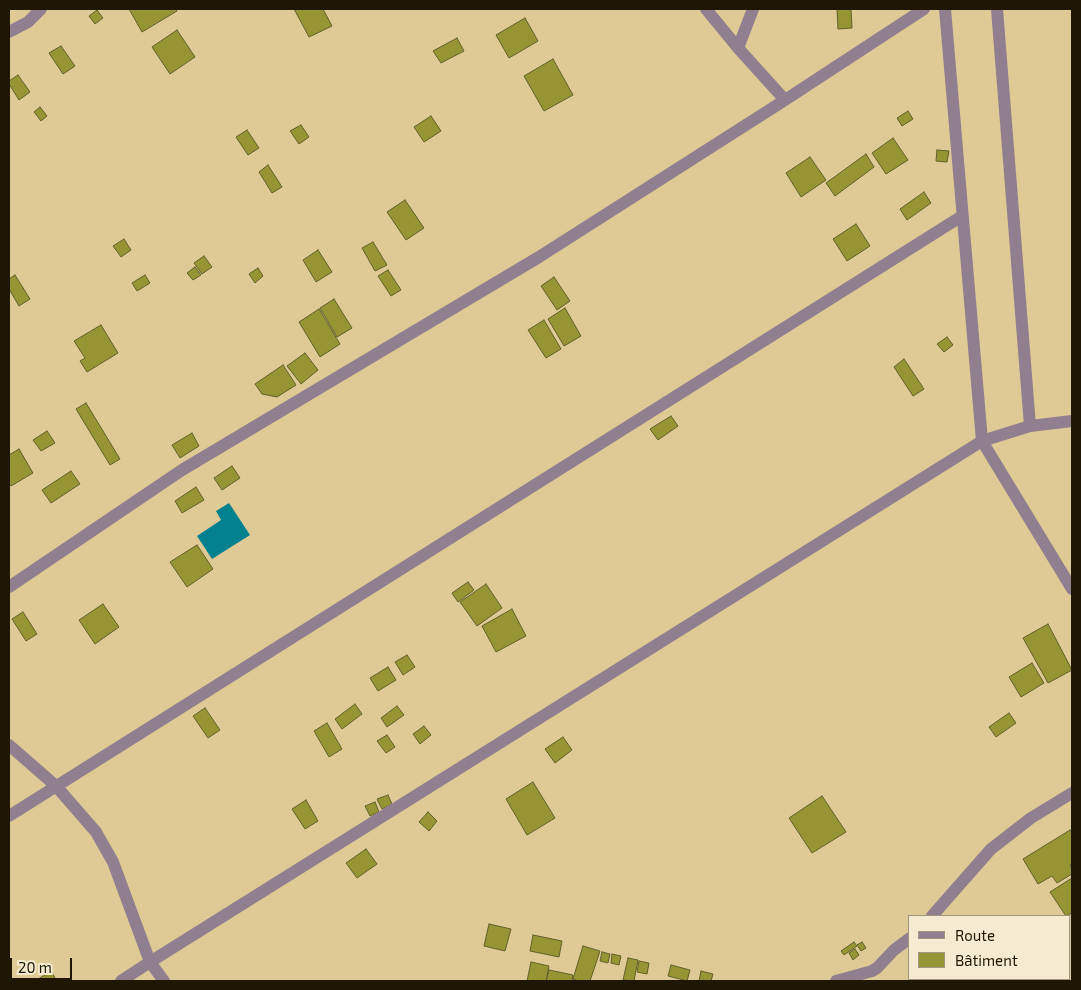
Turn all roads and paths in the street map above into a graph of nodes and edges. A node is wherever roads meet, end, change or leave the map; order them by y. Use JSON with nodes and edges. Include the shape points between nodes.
{"nodes":[{"id":1,"x":40,"y":9,"type":"edge"},
{"id":2,"x":706,"y":9,"type":"edge"},
{"id":3,"x":753,"y":9,"type":"edge"},
{"id":4,"x":924,"y":9,"type":"edge"},
{"id":5,"x":944,"y":9,"type":"edge"},
{"id":6,"x":997,"y":9,"type":"edge"},
{"id":7,"x":9,"y":32,"type":"edge"},
{"id":8,"x":738,"y":48,"type":"junction"},
{"id":9,"x":785,"y":100,"type":"junction"},
{"id":10,"x":962,"y":216,"type":"junction"},
{"id":11,"x":1072,"y":420,"type":"edge"},
{"id":12,"x":1030,"y":426,"type":"junction"},
{"id":13,"x":982,"y":441,"type":"junction"},
{"id":14,"x":9,"y":587,"type":"edge"},
{"id":15,"x":1072,"y":589,"type":"edge"},
{"id":16,"x":9,"y":745,"type":"edge"},
{"id":17,"x":56,"y":786,"type":"junction"},
{"id":18,"x":1072,"y":793,"type":"edge"},
{"id":19,"x":9,"y":816,"type":"edge"},
{"id":20,"x":933,"y":915,"type":"edge"},
{"id":21,"x":908,"y":940,"type":"edge"},
{"id":22,"x":150,"y":962,"type":"junction"},
{"id":23,"x":121,"y":981,"type":"edge"},
{"id":24,"x":164,"y":981,"type":"edge"},
{"id":25,"x":836,"y":981,"type":"edge"}],
"edges":[{"from":1,"to":7,"type":"street","via":[[28,22]]},
{"from":2,"to":8,"type":"street"},
{"from":3,"to":8,"type":"street"},
{"from":4,"to":9,"type":"street"},
{"from":5,"to":10,"type":"street"},
{"from":6,"to":12,"type":"street"},
{"from":8,"to":9,"type":"street"},
{"from":9,"to":14,"type":"street","via":[[539,256],[182,470]]},
{"from":10,"to":13,"type":"street"},
{"from":10,"to":17,"type":"street"},
{"from":11,"to":12,"type":"street"},
{"from":12,"to":13,"type":"street"},
{"from":13,"to":15,"type":"street"},
{"from":13,"to":22,"type":"street"},
{"from":16,"to":17,"type":"street"},
{"from":17,"to":19,"type":"street"},
{"from":17,"to":22,"type":"street","via":[[96,832],[113,862]]},
{"from":18,"to":20,"type":"street","via":[[1031,818],[991,849]]},
{"from":21,"to":25,"type":"street","via":[[872,971]]},
{"from":22,"to":23,"type":"street"},
{"from":22,"to":24,"type":"street"}]}
